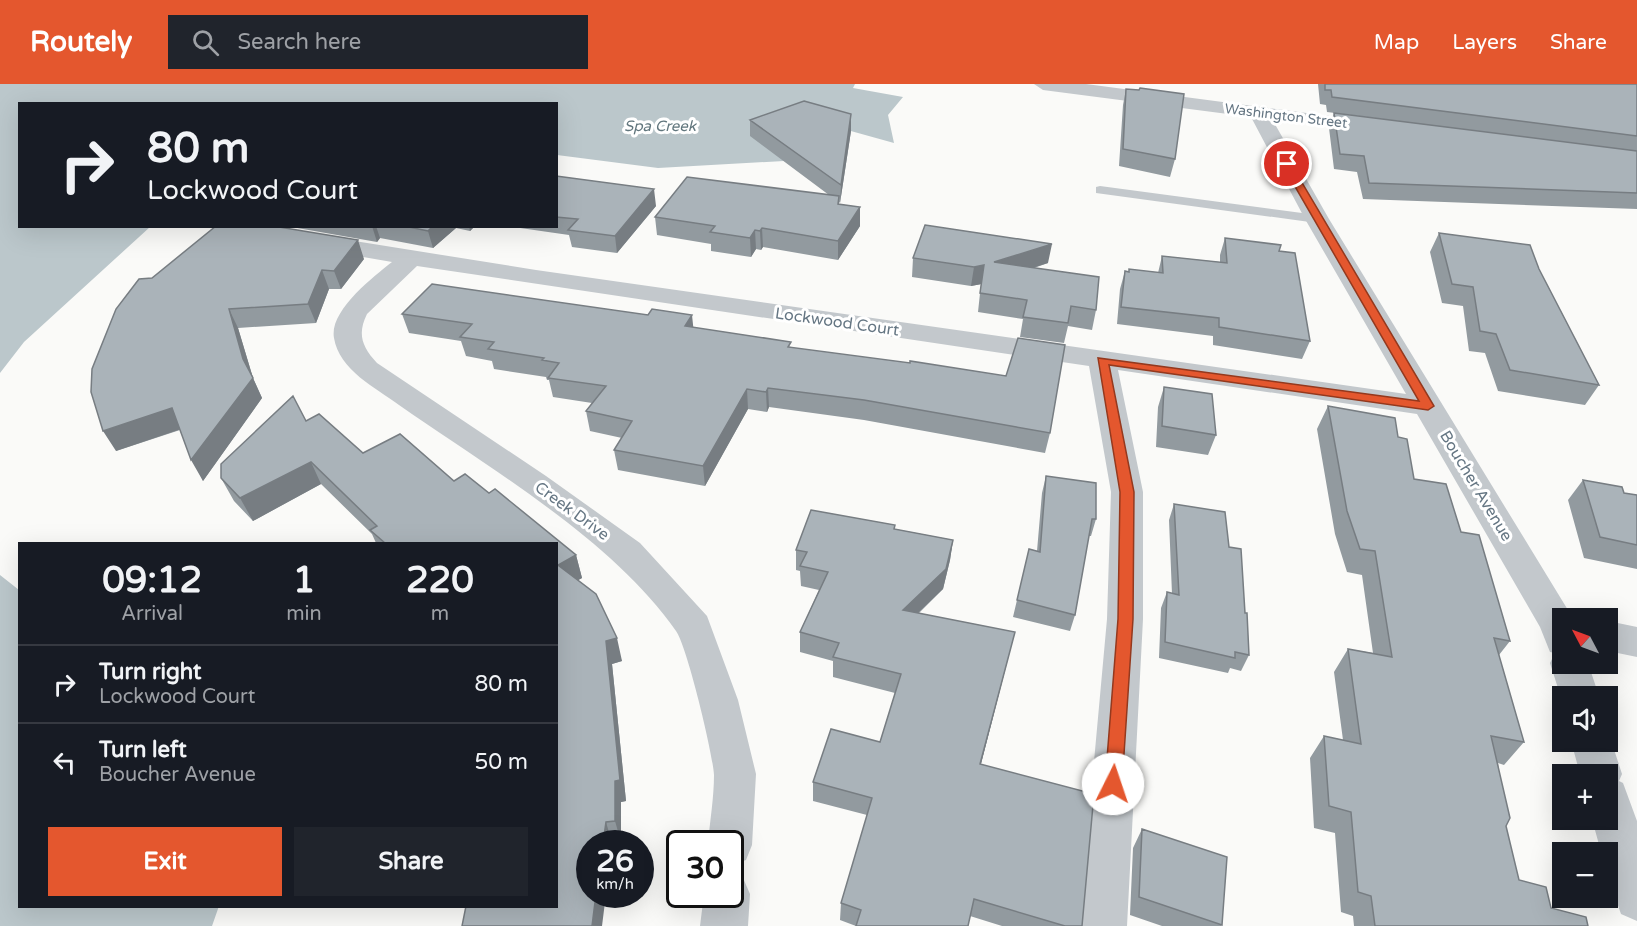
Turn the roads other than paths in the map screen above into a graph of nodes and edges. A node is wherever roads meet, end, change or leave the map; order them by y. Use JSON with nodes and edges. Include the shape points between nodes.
{"nodes":[{"id":1,"x":1043,"y":84,"type":"edge"},
{"id":2,"x":1113,"y":89,"type":"edge"},
{"id":3,"x":1259,"y":113,"type":"junction"},
{"id":4,"x":1401,"y":130,"type":"edge"},
{"id":5,"x":1100,"y":190,"type":"dead end"},
{"id":6,"x":1317,"y":219,"type":"junction"},
{"id":7,"x":291,"y":237,"type":"edge"},
{"id":8,"x":413,"y":257,"type":"junction"},
{"id":9,"x":1102,"y":360,"type":"junction"},
{"id":10,"x":1428,"y":406,"type":"junction"},
{"id":11,"x":1552,"y":614,"type":"edge"},
{"id":12,"x":1618,"y":638,"type":"edge"},
{"id":13,"x":1637,"y":642,"type":"edge"},
{"id":14,"x":731,"y":830,"type":"edge"},
{"id":15,"x":1617,"y":830,"type":"edge"},
{"id":16,"x":1637,"y":898,"type":"edge"},
{"id":17,"x":726,"y":908,"type":"edge"},
{"id":18,"x":724,"y":926,"type":"edge"},
{"id":19,"x":1103,"y":926,"type":"edge"}],
"edges":[{"from":1,"to":2,"type":"street","name":"Washington Street"},
{"from":2,"to":3,"type":"street","name":"Washington Street"},
{"from":3,"to":4,"type":"street","name":"Washington Street"},
{"from":3,"to":6,"type":"street","name":"Boucher Avenue"},
{"from":5,"to":6,"type":"lane"},
{"from":6,"to":10,"type":"street","name":"Boucher Avenue"},
{"from":7,"to":8,"type":"street","name":"Lockwood Court"},
{"from":8,"to":9,"type":"street","name":"Lockwood Court"},
{"from":8,"to":14,"type":"street","name":"Creek Drive","via":[[355,311],[347,333],[351,350],[367,369],[628,552],[694,626],[718,700],[735,774]]},
{"from":9,"to":10,"type":"street","name":"Lockwood Court"},
{"from":9,"to":19,"type":"street","via":[[1127,492],[1125,619]]},
{"from":10,"to":11,"type":"street","name":"Boucher Avenue"},
{"from":12,"to":13,"type":"street"},
{"from":15,"to":16,"type":"street"},
{"from":17,"to":18,"type":"street"}]}
